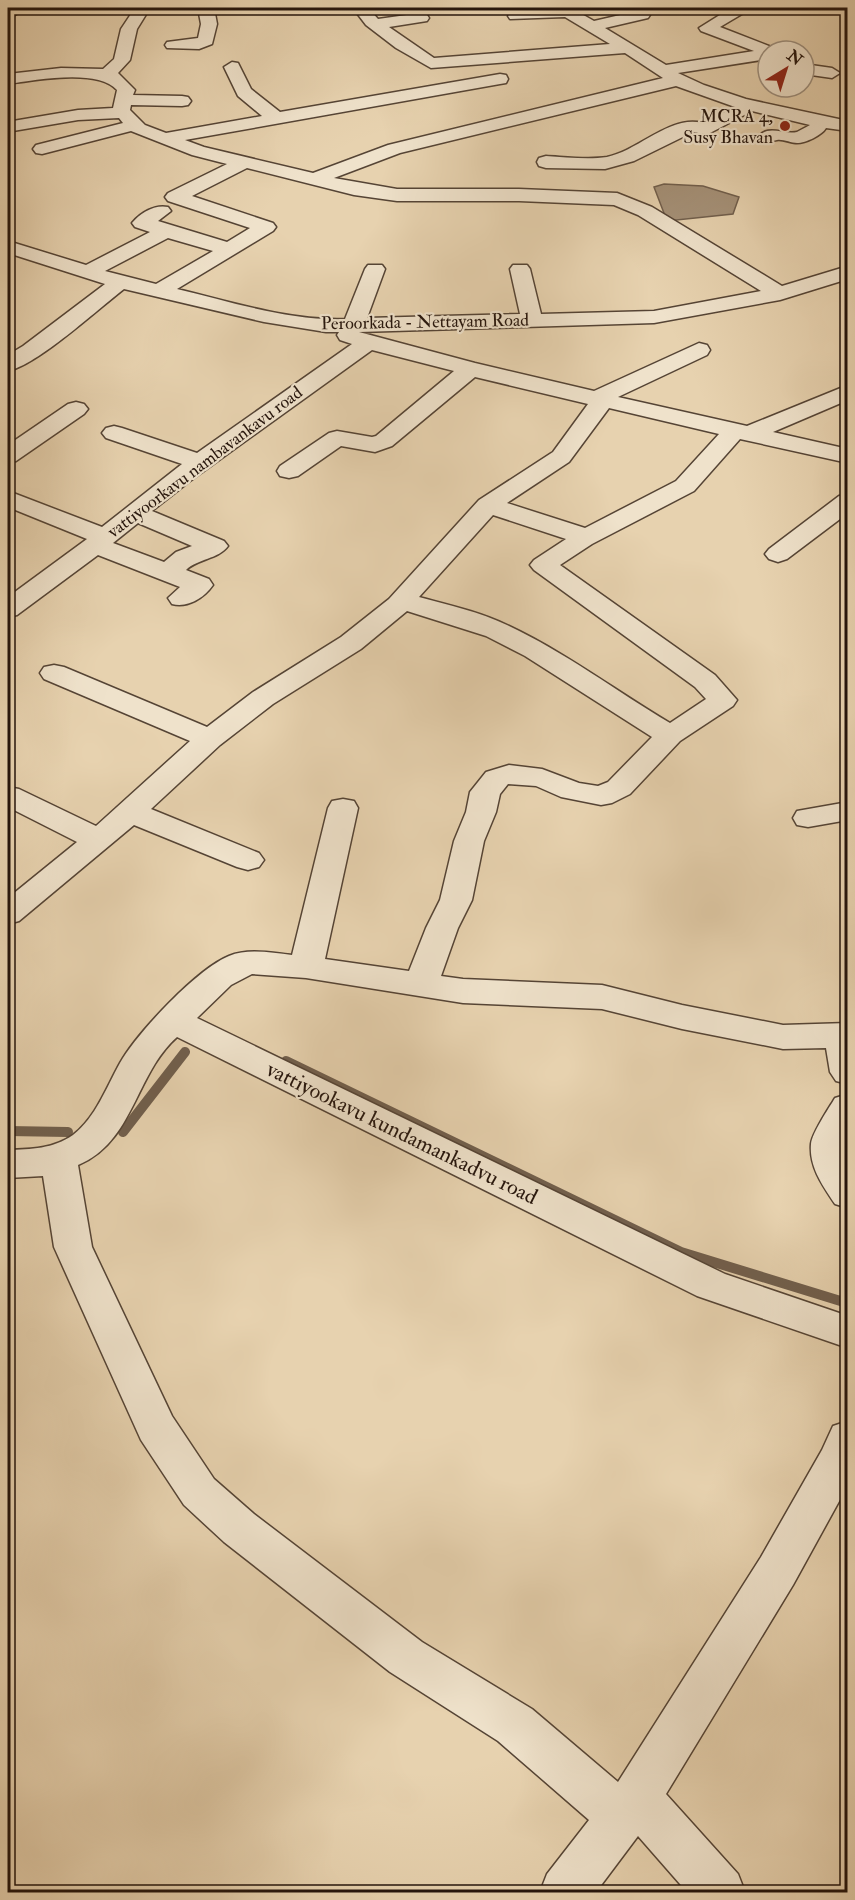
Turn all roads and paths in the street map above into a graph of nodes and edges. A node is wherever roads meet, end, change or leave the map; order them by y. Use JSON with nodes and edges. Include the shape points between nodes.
{"nodes":[{"id":1,"x":19,"y":8,"type":"edge"},
{"id":2,"x":142,"y":8,"type":"edge"},
{"id":3,"x":206,"y":8,"type":"edge"},
{"id":4,"x":360,"y":8,"type":"edge"},
{"id":5,"x":741,"y":8,"type":"edge"},
{"id":6,"x":565,"y":10,"type":"edge"},
{"id":7,"x":8,"y":14,"type":"edge"},
{"id":8,"x":642,"y":15,"type":"dead end"},
{"id":9,"x":516,"y":16,"type":"dead end"},
{"id":10,"x":421,"y":18,"type":"dead end"},
{"id":11,"x":375,"y":24,"type":"junction"},
{"id":12,"x":593,"y":26,"type":"junction"},
{"id":13,"x":494,"y":42,"type":"dead end"},
{"id":14,"x":173,"y":45,"type":"dead end"},
{"id":15,"x":756,"y":48,"type":"edge"},
{"id":16,"x":629,"y":49,"type":"junction"},
{"id":17,"x":408,"y":50,"type":"junction"},
{"id":18,"x":756,"y":54,"type":"edge"},
{"id":19,"x":657,"y":66,"type":"junction"},
{"id":20,"x":232,"y":67,"type":"dead end"},
{"id":21,"x":593,"y":68,"type":"dead end"},
{"id":22,"x":816,"y":71,"type":"edge"},
{"id":23,"x":832,"y":73,"type":"dead end"},
{"id":24,"x":107,"y":75,"type":"junction"},
{"id":25,"x":515,"y":77,"type":"dead end"},
{"id":26,"x":8,"y":79,"type":"edge"},
{"id":27,"x":690,"y":90,"type":"junction"},
{"id":28,"x":182,"y":101,"type":"dead end"},
{"id":29,"x":751,"y":104,"type":"junction"},
{"id":30,"x":774,"y":110,"type":"junction"},
{"id":31,"x":127,"y":113,"type":"junction"},
{"id":32,"x":277,"y":118,"type":"junction"},
{"id":33,"x":826,"y":123,"type":"junction"},
{"id":34,"x":13,"y":126,"type":"dead end"},
{"id":35,"x":848,"y":126,"type":"edge"},
{"id":36,"x":737,"y":127,"type":"dead end"},
{"id":37,"x":162,"y":139,"type":"junction"},
{"id":38,"x":765,"y":139,"type":"dead end"},
{"id":39,"x":42,"y":149,"type":"dead end"},
{"id":40,"x":245,"y":162,"type":"junction"},
{"id":41,"x":546,"y":162,"type":"dead end"},
{"id":42,"x":315,"y":179,"type":"junction"},
{"id":43,"x":8,"y":247,"type":"edge"},
{"id":44,"x":229,"y":249,"type":"junction"},
{"id":45,"x":375,"y":269,"type":"dead end"},
{"id":46,"x":520,"y":269,"type":"dead end"},
{"id":47,"x":87,"y":272,"type":"junction"},
{"id":48,"x":838,"y":275,"type":"edge"},
{"id":49,"x":120,"y":282,"type":"junction"},
{"id":50,"x":848,"y":289,"type":"edge"},
{"id":51,"x":160,"y":291,"type":"junction"},
{"id":52,"x":780,"y":294,"type":"junction"},
{"id":53,"x":532,"y":319,"type":"junction"},
{"id":54,"x":360,"y":334,"type":"junction"},
{"id":55,"x":699,"y":351,"type":"dead end"},
{"id":56,"x":8,"y":364,"type":"edge"},
{"id":57,"x":471,"y":369,"type":"junction"},
{"id":58,"x":848,"y":392,"type":"edge"},
{"id":59,"x":599,"y":399,"type":"junction"},
{"id":60,"x":76,"y":409,"type":"dead end"},
{"id":61,"x":741,"y":432,"type":"junction"},
{"id":62,"x":114,"y":433,"type":"dead end"},
{"id":63,"x":846,"y":455,"type":"edge"},
{"id":64,"x":8,"y":456,"type":"edge"},
{"id":65,"x":201,"y":462,"type":"junction"},
{"id":66,"x":289,"y":471,"type":"dead end"},
{"id":67,"x":848,"y":501,"type":"edge"},
{"id":68,"x":12,"y":504,"type":"edge"},
{"id":69,"x":488,"y":505,"type":"junction"},
{"id":70,"x":135,"y":513,"type":"junction"},
{"id":71,"x":587,"y":537,"type":"junction"},
{"id":72,"x":100,"y":541,"type":"junction"},
{"id":73,"x":778,"y":554,"type":"dead end"},
{"id":74,"x":168,"y":573,"type":"junction"},
{"id":75,"x":182,"y":598,"type":"dead end"},
{"id":76,"x":401,"y":601,"type":"junction"},
{"id":77,"x":8,"y":609,"type":"edge"},
{"id":78,"x":54,"y":673,"type":"dead end"},
{"id":79,"x":670,"y":735,"type":"junction"},
{"id":80,"x":210,"y":740,"type":"junction"},
{"id":81,"x":8,"y":796,"type":"edge"},
{"id":82,"x":343,"y":808,"type":"dead end"},
{"id":83,"x":848,"y":811,"type":"edge"},
{"id":84,"x":130,"y":812,"type":"junction"},
{"id":85,"x":808,"y":818,"type":"dead end"},
{"id":86,"x":99,"y":840,"type":"junction"},
{"id":87,"x":248,"y":860,"type":"dead end"},
{"id":88,"x":8,"y":914,"type":"edge"},
{"id":89,"x":306,"y":966,"type":"junction"},
{"id":90,"x":421,"y":985,"type":"junction"},
{"id":91,"x":170,"y":1024,"type":"junction"},
{"id":92,"x":845,"y":1036,"type":"edge"},
{"id":93,"x":848,"y":1072,"type":"edge"},
{"id":94,"x":848,"y":1107,"type":"edge"},
{"id":95,"x":59,"y":1160,"type":"junction"},
{"id":96,"x":8,"y":1164,"type":"edge"},
{"id":97,"x":848,"y":1194,"type":"edge"},
{"id":98,"x":848,"y":1332,"type":"edge"},
{"id":99,"x":848,"y":1439,"type":"edge"},
{"id":100,"x":629,"y":1807,"type":"junction"},
{"id":101,"x":565,"y":1893,"type":"edge"},
{"id":102,"x":720,"y":1893,"type":"edge"}],
"edges":[{"from":1,"to":7,"type":"street"},
{"from":2,"to":24,"type":"street","via":[[129,29],[122,60]]},
{"from":3,"to":14,"type":"street","via":[[206,41]]},
{"from":4,"to":11,"type":"street"},
{"from":5,"to":15,"type":"street","via":[[707,28]]},
{"from":6,"to":9,"type":"street"},
{"from":6,"to":12,"type":"street"},
{"from":8,"to":12,"type":"street"},
{"from":10,"to":11,"type":"street"},
{"from":11,"to":17,"type":"street"},
{"from":12,"to":16,"type":"street"},
{"from":13,"to":17,"type":"street"},
{"from":16,"to":17,"type":"street","via":[[438,64]]},
{"from":16,"to":19,"type":"street","via":[[639,51]]},
{"from":18,"to":19,"type":"street"},
{"from":19,"to":21,"type":"street"},
{"from":19,"to":27,"type":"street"},
{"from":20,"to":32,"type":"street","via":[[244,92]]},
{"from":22,"to":23,"type":"street"},
{"from":24,"to":26,"type":"street","via":[[46,74]]},
{"from":24,"to":31,"type":"street","via":[[126,90]]},
{"from":25,"to":32,"type":"street"},
{"from":27,"to":29,"type":"street","via":[[720,88]]},
{"from":27,"to":42,"type":"street","via":[[561,107],[394,149]]},
{"from":28,"to":31,"type":"street"},
{"from":29,"to":30,"type":"street"},
{"from":29,"to":41,"type":"street","via":[[704,129],[692,126],[628,157],[605,163]]},
{"from":30,"to":33,"type":"street"},
{"from":30,"to":36,"type":"street"},
{"from":31,"to":34,"type":"street","via":[[78,115]]},
{"from":31,"to":37,"type":"street","via":[[139,129]]},
{"from":31,"to":39,"type":"street"},
{"from":32,"to":37,"type":"street"},
{"from":33,"to":35,"type":"street"},
{"from":33,"to":38,"type":"street","via":[[798,138],[775,134]]},
{"from":37,"to":40,"type":"street"},
{"from":40,"to":42,"type":"street"},
{"from":40,"to":44,"type":"street","via":[[175,197],[266,226]]},
{"from":42,"to":52,"type":"street","via":[[397,195],[617,198],[645,211]]},
{"from":43,"to":47,"type":"street","name":"Peroorkada - Nettayam Road"},
{"from":44,"to":47,"type":"street","via":[[162,221],[164,232]]},
{"from":44,"to":51,"type":"street"},
{"from":45,"to":54,"type":"street"},
{"from":46,"to":53,"type":"street"},
{"from":47,"to":49,"type":"street","name":"Peroorkada - Nettayam Road"},
{"from":48,"to":50,"type":"street"},
{"from":48,"to":52,"type":"street","name":"Peroorkada - Nettayam Road"},
{"from":49,"to":51,"type":"street","name":"Peroorkada - Nettayam Road"},
{"from":49,"to":56,"type":"street","via":[[31,351]]},
{"from":51,"to":54,"type":"street","name":"Peroorkada - Nettayam Road"},
{"from":52,"to":53,"type":"street","name":"Peroorkada - Nettayam Road","via":[[654,317]]},
{"from":53,"to":54,"type":"street","name":"Peroorkada - Nettayam Road"},
{"from":54,"to":57,"type":"street"},
{"from":54,"to":65,"type":"street","name":"vattiyoorkavu nambavankavu road"},
{"from":55,"to":59,"type":"street"},
{"from":57,"to":59,"type":"street"},
{"from":57,"to":66,"type":"street","via":[[384,441],[375,445],[337,438]]},
{"from":58,"to":61,"type":"street"},
{"from":59,"to":61,"type":"street"},
{"from":59,"to":69,"type":"street","via":[[561,457]]},
{"from":60,"to":64,"type":"street"},
{"from":61,"to":63,"type":"street"},
{"from":61,"to":71,"type":"street","via":[[685,486]]},
{"from":62,"to":65,"type":"street"},
{"from":65,"to":70,"type":"street","name":"vattiyoorkavu nambavankavu road"},
{"from":67,"to":73,"type":"street"},
{"from":68,"to":72,"type":"street"},
{"from":69,"to":71,"type":"street"},
{"from":69,"to":76,"type":"street"},
{"from":70,"to":72,"type":"street","name":"vattiyoorkavu nambavankavu road"},
{"from":70,"to":74,"type":"street","via":[[215,546],[185,557]]},
{"from":71,"to":79,"type":"street","via":[[543,565],[705,681],[723,700]]},
{"from":72,"to":74,"type":"street"},
{"from":72,"to":77,"type":"street","name":"vattiyoorkavu nambavankavu road"},
{"from":74,"to":75,"type":"street","via":[[200,585]]},
{"from":76,"to":79,"type":"street","via":[[496,630],[535,650]]},
{"from":76,"to":80,"type":"street","via":[[351,643],[263,698]]},
{"from":78,"to":80,"type":"street"},
{"from":79,"to":90,"type":"street","via":[[619,788],[601,796],[572,791],[542,778],[509,774],[497,778],[485,792],[456,900]]},
{"from":80,"to":84,"type":"street"},
{"from":81,"to":86,"type":"street"},
{"from":82,"to":89,"type":"street"},
{"from":83,"to":85,"type":"street"},
{"from":84,"to":86,"type":"street"},
{"from":84,"to":87,"type":"street"},
{"from":86,"to":88,"type":"street"},
{"from":89,"to":90,"type":"street"},
{"from":89,"to":91,"type":"street","via":[[240,964],[219,977]]},
{"from":90,"to":92,"type":"street","via":[[463,991],[602,997],[783,1037]]},
{"from":91,"to":95,"type":"street","via":[[155,1036],[133,1069],[116,1107],[98,1133],[81,1149]]},
{"from":91,"to":98,"type":"street","name":"vattiyookavu kundamankadvu road","via":[[181,1025],[231,1049],[711,1285]]},
{"from":92,"to":93,"type":"street"},
{"from":94,"to":97,"type":"street","via":[[829,1142],[833,1170]]},
{"from":95,"to":96,"type":"street"},
{"from":95,"to":100,"type":"street","via":[[73,1247],[156,1427],[199,1492],[239,1528],[406,1657],[515,1725]]},
{"from":99,"to":100,"type":"street","via":[[777,1571]]},
{"from":100,"to":101,"type":"street"},
{"from":100,"to":102,"type":"street"}]}
